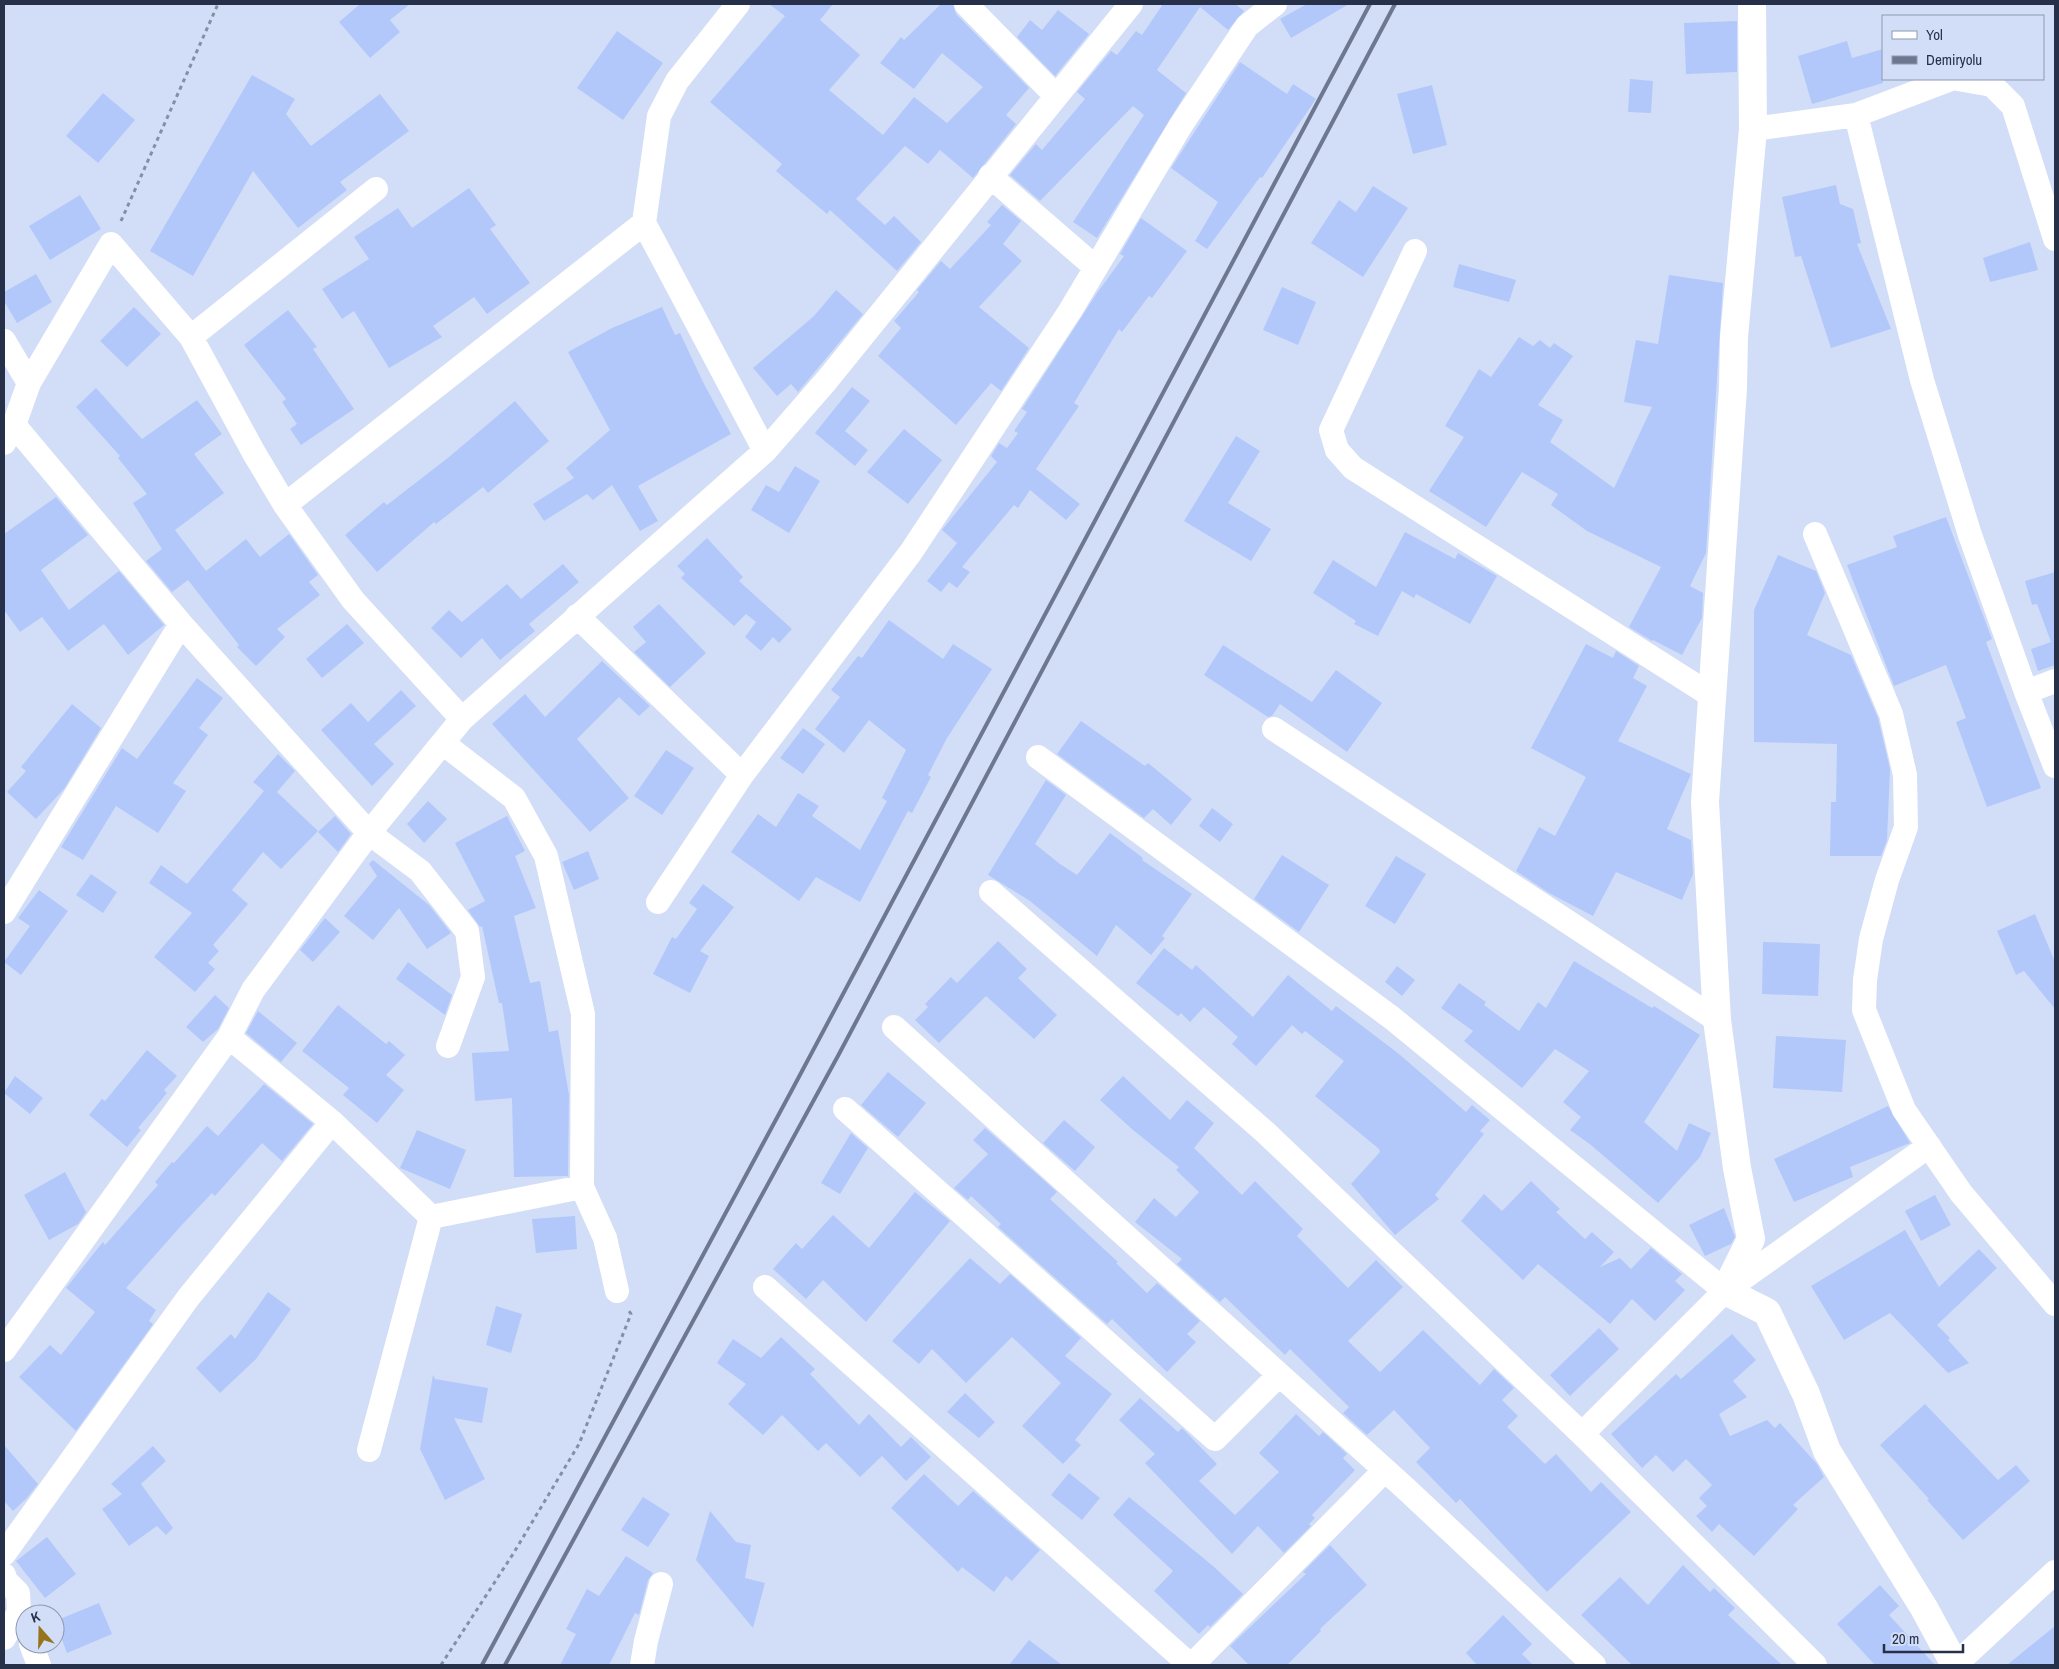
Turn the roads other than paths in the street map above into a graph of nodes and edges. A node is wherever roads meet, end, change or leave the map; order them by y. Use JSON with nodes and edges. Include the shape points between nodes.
{"nodes":[{"id":1,"x":738,"y":4,"type":"edge"},
{"id":2,"x":966,"y":4,"type":"edge"},
{"id":3,"x":1131,"y":4,"type":"edge"},
{"id":4,"x":1275,"y":4,"type":"edge"},
{"id":5,"x":1752,"y":4,"type":"edge"},
{"id":6,"x":1947,"y":80,"type":"edge"},
{"id":7,"x":1964,"y":80,"type":"edge"},
{"id":8,"x":1055,"y":95,"type":"junction"},
{"id":9,"x":1856,"y":115,"type":"junction"},
{"id":10,"x":1753,"y":129,"type":"junction"},
{"id":11,"x":990,"y":176,"type":"junction"},
{"id":12,"x":376,"y":189,"type":"dead end"},
{"id":13,"x":644,"y":223,"type":"junction"},
{"id":14,"x":2055,"y":239,"type":"edge"},
{"id":15,"x":1415,"y":251,"type":"dead end"},
{"id":16,"x":1095,"y":267,"type":"junction"},
{"id":17,"x":191,"y":337,"type":"junction"},
{"id":18,"x":4,"y":341,"type":"edge"},
{"id":19,"x":29,"y":383,"type":"junction"},
{"id":20,"x":9,"y":434,"type":"edge"},
{"id":21,"x":765,"y":451,"type":"junction"},
{"id":22,"x":285,"y":505,"type":"junction"},
{"id":23,"x":1815,"y":534,"type":"dead end"},
{"id":24,"x":577,"y":616,"type":"junction"},
{"id":25,"x":180,"y":624,"type":"junction"},
{"id":26,"x":2055,"y":681,"type":"edge"},
{"id":27,"x":2026,"y":692,"type":"junction"},
{"id":28,"x":1712,"y":696,"type":"junction"},
{"id":29,"x":462,"y":719,"type":"junction"},
{"id":30,"x":1274,"y":729,"type":"dead end"},
{"id":31,"x":444,"y":744,"type":"junction"},
{"id":32,"x":1038,"y":757,"type":"dead end"},
{"id":33,"x":2055,"y":766,"type":"edge"},
{"id":34,"x":742,"y":775,"type":"junction"},
{"id":35,"x":369,"y":833,"type":"junction"},
{"id":36,"x":991,"y":892,"type":"dead end"},
{"id":37,"x":658,"y":902,"type":"dead end"},
{"id":38,"x":4,"y":912,"type":"edge"},
{"id":39,"x":1717,"y":1020,"type":"junction"},
{"id":40,"x":894,"y":1027,"type":"dead end"},
{"id":41,"x":230,"y":1037,"type":"junction"},
{"id":42,"x":448,"y":1046,"type":"dead end"},
{"id":43,"x":845,"y":1109,"type":"dead end"},
{"id":44,"x":332,"y":1122,"type":"junction"},
{"id":45,"x":1929,"y":1146,"type":"junction"},
{"id":46,"x":582,"y":1187,"type":"junction"},
{"id":47,"x":431,"y":1217,"type":"junction"},
{"id":48,"x":765,"y":1287,"type":"dead end"},
{"id":49,"x":618,"y":1291,"type":"road end"},
{"id":50,"x":1725,"y":1291,"type":"junction"},
{"id":51,"x":2055,"y":1304,"type":"edge"},
{"id":52,"x":4,"y":1350,"type":"edge"},
{"id":53,"x":1279,"y":1375,"type":"junction"},
{"id":54,"x":1582,"y":1434,"type":"junction"},
{"id":55,"x":369,"y":1450,"type":"dead end"},
{"id":56,"x":1385,"y":1470,"type":"junction"},
{"id":57,"x":4,"y":1554,"type":"edge"},
{"id":58,"x":2055,"y":1572,"type":"edge"},
{"id":59,"x":4,"y":1575,"type":"edge"},
{"id":60,"x":661,"y":1584,"type":"dead end"},
{"id":61,"x":20,"y":1604,"type":"edge"},
{"id":62,"x":15,"y":1628,"type":"edge"},
{"id":63,"x":4,"y":1638,"type":"edge"},
{"id":64,"x":1197,"y":1663,"type":"edge"},
{"id":65,"x":642,"y":1665,"type":"edge"},
{"id":66,"x":1594,"y":1665,"type":"edge"},
{"id":67,"x":1815,"y":1665,"type":"edge"},
{"id":68,"x":1955,"y":1665,"type":"edge"}],
"edges":[{"from":1,"to":13,"type":"street","via":[[677,81],[659,116]]},
{"from":2,"to":8,"type":"street"},
{"from":3,"to":8,"type":"street"},
{"from":4,"to":16,"type":"street","via":[[1247,26],[1181,125]]},
{"from":5,"to":10,"type":"street"},
{"from":6,"to":9,"type":"street"},
{"from":7,"to":14,"type":"street","via":[[1992,85],[2013,106]]},
{"from":8,"to":11,"type":"street"},
{"from":9,"to":10,"type":"street"},
{"from":9,"to":27,"type":"street","via":[[1922,380],[1970,535]]},
{"from":10,"to":28,"type":"street","via":[[1734,337]]},
{"from":11,"to":16,"type":"street"},
{"from":11,"to":21,"type":"street","via":[[827,380]]},
{"from":12,"to":17,"type":"street"},
{"from":13,"to":21,"type":"street"},
{"from":13,"to":22,"type":"street"},
{"from":15,"to":28,"type":"street","via":[[1332,430],[1337,450],[1354,468]]},
{"from":16,"to":34,"type":"street","via":[[1070,311],[911,552]]},
{"from":17,"to":19,"type":"street","via":[[111,244]]},
{"from":17,"to":22,"type":"street"},
{"from":18,"to":19,"type":"street"},
{"from":19,"to":20,"type":"street"},
{"from":20,"to":25,"type":"street"},
{"from":21,"to":24,"type":"street"},
{"from":22,"to":29,"type":"street","via":[[353,600]]},
{"from":23,"to":45,"type":"street","via":[[1891,714],[1905,775],[1906,827],[1871,939],[1864,1010],[1904,1110]]},
{"from":24,"to":29,"type":"street"},
{"from":24,"to":34,"type":"street"},
{"from":25,"to":35,"type":"street"},
{"from":25,"to":38,"type":"street"},
{"from":26,"to":27,"type":"street"},
{"from":27,"to":33,"type":"street"},
{"from":28,"to":39,"type":"street","via":[[1705,802]]},
{"from":29,"to":31,"type":"street"},
{"from":30,"to":39,"type":"street"},
{"from":31,"to":35,"type":"street"},
{"from":31,"to":46,"type":"street","via":[[514,798],[546,856],[583,1014]]},
{"from":32,"to":50,"type":"street","via":[[1392,1018]]},
{"from":34,"to":37,"type":"street"},
{"from":35,"to":41,"type":"street","via":[[253,990]]},
{"from":35,"to":42,"type":"street","via":[[420,870],[467,931],[473,977]]},
{"from":36,"to":54,"type":"street","via":[[1265,1132]]},
{"from":39,"to":50,"type":"street","via":[[1736,1168],[1751,1239]]},
{"from":40,"to":53,"type":"street"},
{"from":41,"to":44,"type":"street"},
{"from":41,"to":52,"type":"street"},
{"from":43,"to":53,"type":"street","via":[[1215,1438]]},
{"from":44,"to":47,"type":"street"},
{"from":44,"to":57,"type":"street","via":[[188,1298]]},
{"from":45,"to":50,"type":"street"},
{"from":45,"to":51,"type":"street","via":[[1961,1193]]},
{"from":46,"to":47,"type":"street"},
{"from":46,"to":49,"type":"street","via":[[605,1238]]},
{"from":47,"to":55,"type":"street"},
{"from":48,"to":64,"type":"street"},
{"from":50,"to":54,"type":"street"},
{"from":50,"to":68,"type":"street","via":[[1767,1312],[1806,1394],[1827,1451],[1924,1608]]},
{"from":53,"to":56,"type":"street"},
{"from":54,"to":67,"type":"street"},
{"from":56,"to":64,"type":"street"},
{"from":56,"to":66,"type":"street"},
{"from":58,"to":68,"type":"street"},
{"from":59,"to":61,"type":"street","via":[[18,1593]]},
{"from":60,"to":65,"type":"street"},
{"from":62,"to":63,"type":"street"}]}
